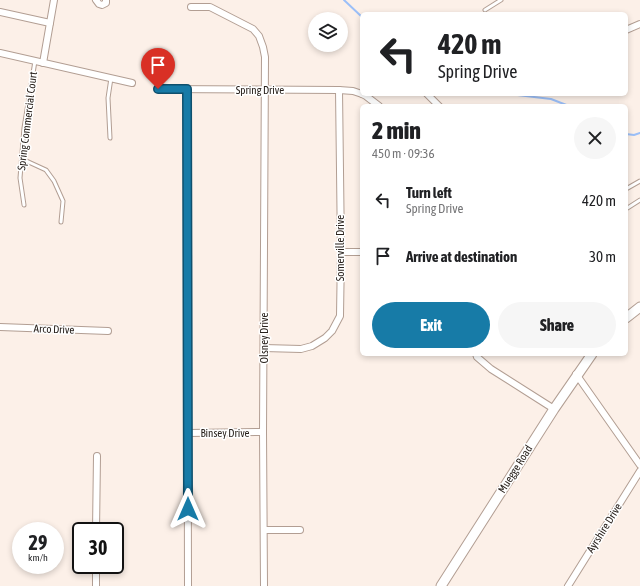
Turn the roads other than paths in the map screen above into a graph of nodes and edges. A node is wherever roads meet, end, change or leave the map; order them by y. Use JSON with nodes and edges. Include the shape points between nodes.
{"nodes":[{"id":1,"x":54,"y":0,"type":"edge"},
{"id":2,"x":96,"y":0,"type":"edge"},
{"id":3,"x":106,"y":0,"type":"edge"},
{"id":4,"x":501,"y":0,"type":"edge"},
{"id":5,"x":190,"y":7,"type":"dead end"},
{"id":6,"x":484,"y":10,"type":"dead end"},
{"id":7,"x":0,"y":12,"type":"edge"},
{"id":8,"x":50,"y":23,"type":"junction"},
{"id":9,"x":640,"y":24,"type":"edge"},
{"id":10,"x":628,"y":29,"type":"edge"},
{"id":11,"x":0,"y":53,"type":"edge"},
{"id":12,"x":34,"y":61,"type":"junction"},
{"id":13,"x":43,"y":63,"type":"junction"},
{"id":14,"x":111,"y":78,"type":"junction"},
{"id":15,"x":132,"y":83,"type":"dead end"},
{"id":16,"x":158,"y":89,"type":"dead end"},
{"id":17,"x":187,"y":89,"type":"junction"},
{"id":18,"x":264,"y":90,"type":"junction"},
{"id":19,"x":339,"y":90,"type":"junction"},
{"id":20,"x":360,"y":93,"type":"edge"},
{"id":21,"x":366,"y":96,"type":"edge"},
{"id":22,"x":429,"y":96,"type":"edge"},
{"id":23,"x":376,"y":104,"type":"edge"},
{"id":24,"x":437,"y":104,"type":"edge"},
{"id":25,"x":110,"y":138,"type":"dead end"},
{"id":26,"x":22,"y":159,"type":"junction"},
{"id":27,"x":640,"y":181,"type":"edge"},
{"id":28,"x":628,"y":188,"type":"edge"},
{"id":29,"x":640,"y":200,"type":"edge"},
{"id":30,"x":24,"y":205,"type":"dead end"},
{"id":31,"x":628,"y":208,"type":"edge"},
{"id":32,"x":61,"y":222,"type":"dead end"},
{"id":33,"x":341,"y":252,"type":"junction"},
{"id":34,"x":360,"y":252,"type":"edge"},
{"id":35,"x":640,"y":307,"type":"edge"},
{"id":36,"x":628,"y":316,"type":"edge"},
{"id":37,"x":0,"y":327,"type":"edge"},
{"id":38,"x":108,"y":331,"type":"dead end"},
{"id":39,"x":264,"y":348,"type":"junction"},
{"id":40,"x":477,"y":356,"type":"edge"},
{"id":41,"x":590,"y":356,"type":"edge"},
{"id":42,"x":576,"y":374,"type":"junction"},
{"id":43,"x":554,"y":408,"type":"junction"},
{"id":44,"x":263,"y":432,"type":"junction"},
{"id":45,"x":188,"y":433,"type":"junction"},
{"id":46,"x":97,"y":456,"type":"dead end"},
{"id":47,"x":640,"y":465,"type":"edge"},
{"id":48,"x":640,"y":471,"type":"edge"},
{"id":49,"x":96,"y":522,"type":"edge"},
{"id":50,"x":265,"y":530,"type":"junction"},
{"id":51,"x":300,"y":530,"type":"dead end"},
{"id":52,"x":96,"y":574,"type":"edge"},
{"id":53,"x":96,"y":586,"type":"edge"},
{"id":54,"x":188,"y":586,"type":"edge"},
{"id":55,"x":264,"y":586,"type":"edge"},
{"id":56,"x":441,"y":586,"type":"edge"},
{"id":57,"x":568,"y":586,"type":"edge"}],
"edges":[{"from":1,"to":8,"type":"street"},
{"from":2,"to":3,"type":"street","via":[[102,5]]},
{"from":4,"to":6,"type":"lane"},
{"from":5,"to":18,"type":"street","name":"Olsney Drive","via":[[210,7],[253,29],[259,36],[265,57]]},
{"from":7,"to":8,"type":"street"},
{"from":8,"to":13,"type":"street"},
{"from":9,"to":10,"type":"street"},
{"from":11,"to":12,"type":"street"},
{"from":12,"to":13,"type":"street"},
{"from":12,"to":26,"type":"lane","name":"Spring Commercial Court"},
{"from":13,"to":14,"type":"street"},
{"from":14,"to":15,"type":"street"},
{"from":14,"to":25,"type":"lane","via":[[108,98]]},
{"from":16,"to":17,"type":"street","name":"Spring Drive"},
{"from":17,"to":18,"type":"street","name":"Spring Drive"},
{"from":17,"to":45,"type":"street"},
{"from":18,"to":19,"type":"street","name":"Spring Drive"},
{"from":18,"to":39,"type":"street","name":"Olsney Drive"},
{"from":19,"to":20,"type":"street","name":"Spring Drive"},
{"from":19,"to":33,"type":"street","name":"Somerville Drive"},
{"from":21,"to":23,"type":"street","name":"Spring Drive"},
{"from":22,"to":24,"type":"street"},
{"from":26,"to":30,"type":"lane","name":"Spring Commercial Court","via":[[20,178]]},
{"from":26,"to":32,"type":"lane","via":[[46,170],[54,181],[63,201]]},
{"from":27,"to":28,"type":"lane"},
{"from":29,"to":31,"type":"lane"},
{"from":33,"to":34,"type":"street"},
{"from":33,"to":39,"type":"street","name":"Somerville Drive","via":[[340,316],[332,331],[318,343],[301,349]]},
{"from":35,"to":36,"type":"main road"},
{"from":37,"to":38,"type":"street","name":"Arco Drive"},
{"from":39,"to":44,"type":"street","name":"Olsney Drive"},
{"from":40,"to":43,"type":"street","via":[[491,369]]},
{"from":41,"to":42,"type":"main road","name":"Muegge Road"},
{"from":42,"to":43,"type":"main road","name":"Muegge Road"},
{"from":42,"to":47,"type":"street"},
{"from":43,"to":56,"type":"main road","name":"Muegge Road"},
{"from":44,"to":45,"type":"street","name":"Binsey Drive"},
{"from":44,"to":50,"type":"street","name":"Olsney Drive"},
{"from":45,"to":54,"type":"street"},
{"from":46,"to":49,"type":"street"},
{"from":48,"to":57,"type":"street","name":"Ayrshire Drive"},
{"from":50,"to":51,"type":"street"},
{"from":50,"to":55,"type":"street","name":"Olsney Drive"},
{"from":52,"to":53,"type":"street"}]}
